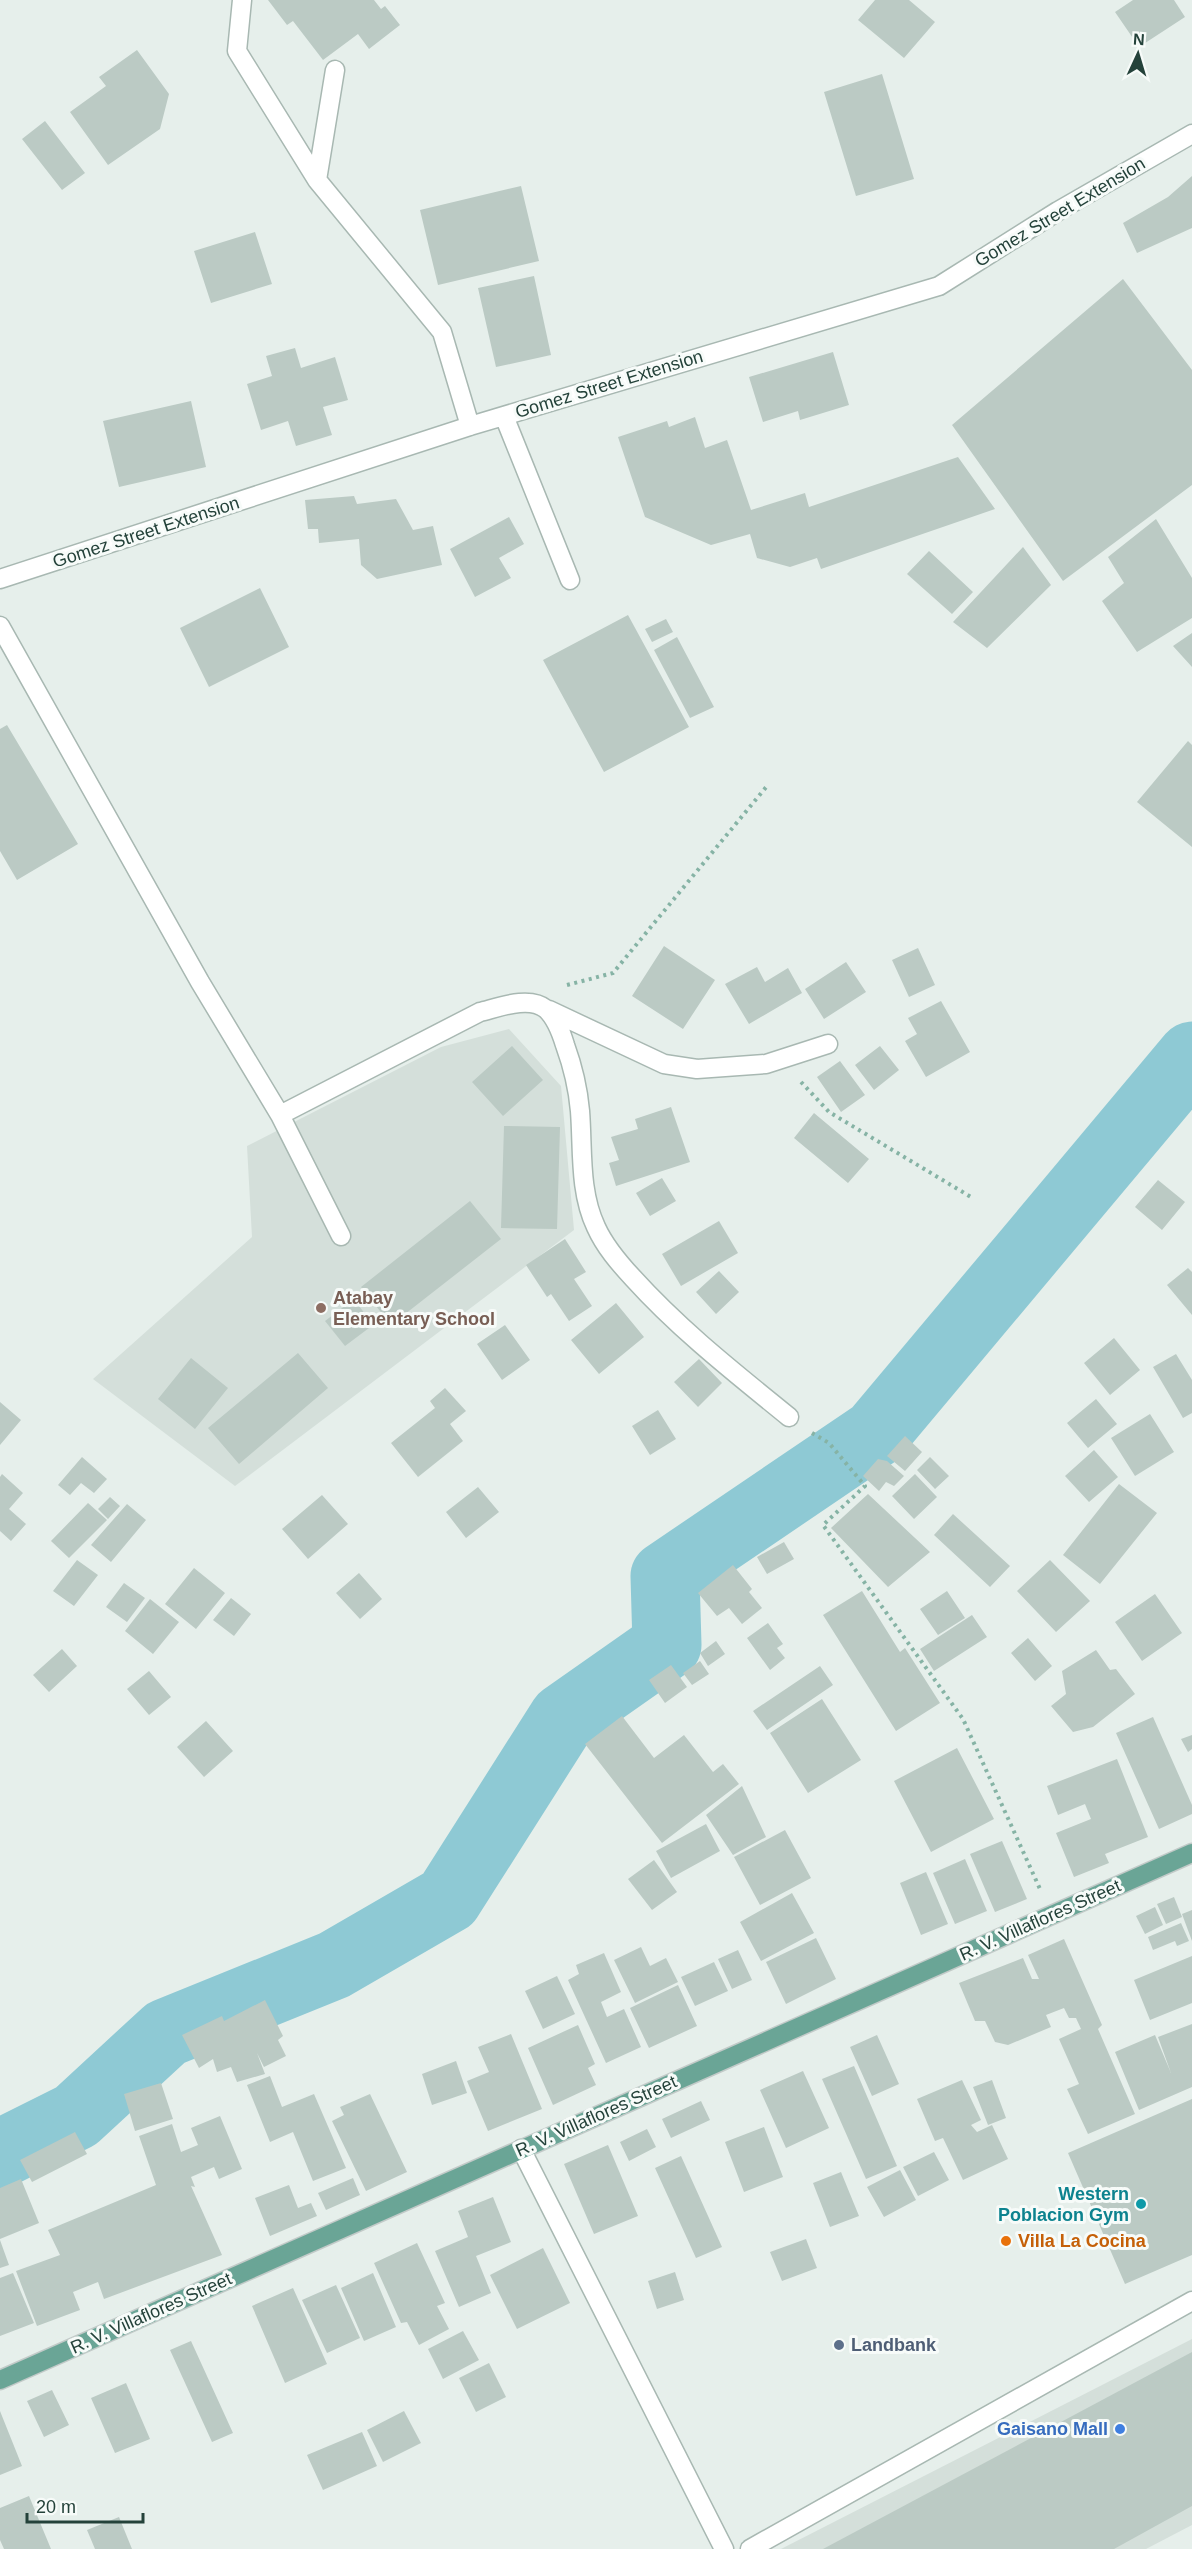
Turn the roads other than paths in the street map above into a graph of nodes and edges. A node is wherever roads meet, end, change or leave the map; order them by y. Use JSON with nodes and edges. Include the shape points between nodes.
{"nodes":[{"id":1,"x":242,"y":0,"type":"edge"},
{"id":2,"x":335,"y":69,"type":"dead end"},
{"id":3,"x":1192,"y":134,"type":"edge"},
{"id":4,"x":317,"y":180,"type":"junction"},
{"id":5,"x":504,"y":416,"type":"junction"},
{"id":6,"x":470,"y":426,"type":"junction"},
{"id":7,"x":0,"y":579,"type":"edge"},
{"id":8,"x":570,"y":580,"type":"dead end"},
{"id":9,"x":0,"y":627,"type":"edge"},
{"id":10,"x":545,"y":1008,"type":"junction"},
{"id":11,"x":828,"y":1044,"type":"dead end"},
{"id":12,"x":280,"y":1115,"type":"junction"},
{"id":13,"x":341,"y":1236,"type":"dead end"},
{"id":14,"x":789,"y":1418,"type":"dead end"},
{"id":15,"x":1192,"y":1853,"type":"edge"},
{"id":16,"x":521,"y":2149,"type":"junction"},
{"id":17,"x":1192,"y":2301,"type":"edge"},
{"id":18,"x":0,"y":2380,"type":"edge"},
{"id":19,"x":724,"y":2549,"type":"edge"},
{"id":20,"x":750,"y":2549,"type":"edge"}],
"edges":[{"from":1,"to":4,"type":"street","via":[[237,51]]},
{"from":2,"to":4,"type":"street"},
{"from":3,"to":5,"type":"street","name":"Gomez Street Extension","via":[[1058,211],[939,286]]},
{"from":4,"to":6,"type":"street","via":[[442,332]]},
{"from":5,"to":6,"type":"street","name":"Gomez Street Extension"},
{"from":5,"to":8,"type":"street"},
{"from":6,"to":7,"type":"street","name":"Gomez Street Extension"},
{"from":9,"to":12,"type":"street","via":[[200,982]]},
{"from":10,"to":11,"type":"street","via":[[664,1064],[698,1069],[766,1064]]},
{"from":10,"to":12,"type":"street","via":[[512,1004],[480,1012]]},
{"from":10,"to":14,"type":"street","via":[[560,1028],[575,1073],[584,1184],[596,1229],[613,1256],[680,1326]]},
{"from":12,"to":13,"type":"street"},
{"from":15,"to":16,"type":"main road","name":"R. V. Villaflores Street"},
{"from":16,"to":18,"type":"main road","name":"R. V. Villaflores Street"},
{"from":16,"to":19,"type":"street"},
{"from":17,"to":20,"type":"street"}]}
